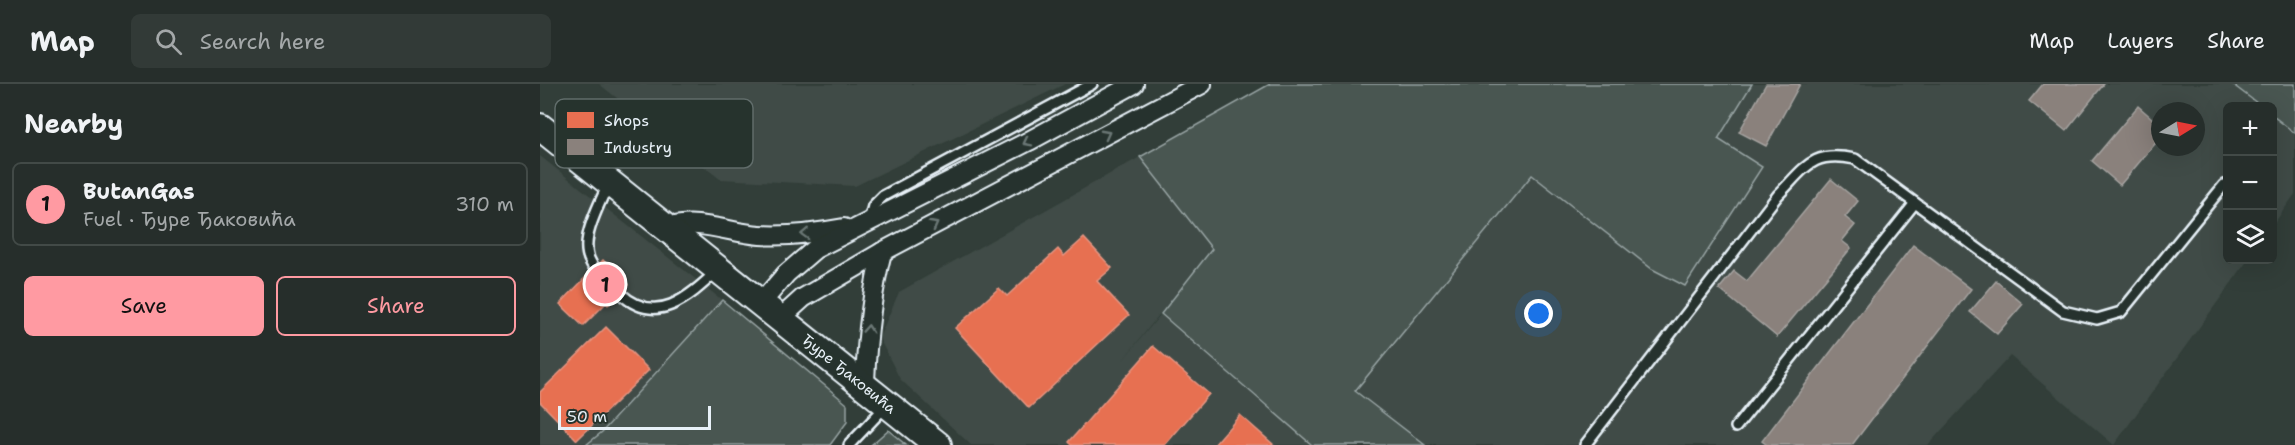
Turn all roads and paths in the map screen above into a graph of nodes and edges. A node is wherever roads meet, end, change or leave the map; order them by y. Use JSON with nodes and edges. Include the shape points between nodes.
{"nodes":[{"id":1,"x":1092,"y":84,"type":"edge"},
{"id":2,"x":1134,"y":84,"type":"edge"},
{"id":3,"x":1202,"y":84,"type":"edge"},
{"id":4,"x":540,"y":127,"type":"edge"},
{"id":5,"x":555,"y":139,"type":"edge"},
{"id":6,"x":591,"y":168,"type":"edge"},
{"id":7,"x":609,"y":182,"type":"junction"},
{"id":8,"x":2223,"y":186,"type":"edge"},
{"id":9,"x":1915,"y":203,"type":"junction"},
{"id":10,"x":866,"y":223,"type":"junction"},
{"id":11,"x":668,"y":228,"type":"junction"},
{"id":12,"x":882,"y":252,"type":"junction"},
{"id":13,"x":595,"y":268,"type":"dead end"},
{"id":14,"x":719,"y":269,"type":"junction"},
{"id":15,"x":620,"y":292,"type":"dead end"},
{"id":16,"x":761,"y":303,"type":"junction"},
{"id":17,"x":781,"y":318,"type":"junction"},
{"id":18,"x":867,"y":388,"type":"junction"},
{"id":19,"x":887,"y":404,"type":"junction"},
{"id":20,"x":1736,"y":427,"type":"dead end"},
{"id":21,"x":849,"y":445,"type":"edge"},
{"id":22,"x":938,"y":445,"type":"edge"},
{"id":23,"x":1585,"y":445,"type":"edge"}],
"edges":[{"from":1,"to":10,"type":"lane","via":[[883,196],[873,206]]},
{"from":2,"to":10,"type":"street","one_way":true},
{"from":12,"to":3,"type":"street","one_way":true},
{"from":4,"to":5,"type":"street","name":"Ђуре Ђаковића"},
{"from":6,"to":7,"type":"street","name":"Ђуре Ђаковића"},
{"from":7,"to":11,"type":"street","name":"Ђуре Ђаковића"},
{"from":7,"to":13,"type":"lane","via":[[588,234],[586,249]]},
{"from":8,"to":9,"type":"lane","via":[[2121,312],[2097,318],[2063,311]]},
{"from":9,"to":20,"type":"lane"},
{"from":9,"to":23,"type":"lane","via":[[1855,159],[1834,155],[1813,161],[1778,195]]},
{"from":10,"to":11,"type":"street","one_way":true,"via":[[814,233],[760,235],[710,226],[678,224]]},
{"from":10,"to":16,"type":"street","via":[[815,249]]},
{"from":11,"to":14,"type":"street","name":"Ђуре Ђаковића"},
{"from":12,"to":17,"type":"street","via":[[803,298]]},
{"from":18,"to":12,"type":"street","one_way":true,"via":[[868,320]]},
{"from":14,"to":15,"type":"lane","via":[[694,292],[668,307],[653,309],[632,304]]},
{"from":14,"to":16,"type":"street","name":"Ђуре Ђаковића"},
{"from":16,"to":17,"type":"street","name":"Ђуре Ђаковића"},
{"from":17,"to":18,"type":"street","name":"Ђуре Ђаковића"},
{"from":18,"to":19,"type":"street","name":"Ђуре Ђаковића"},
{"from":19,"to":21,"type":"lane"},
{"from":19,"to":22,"type":"street","name":"Ђуре Ђаковића"}]}
